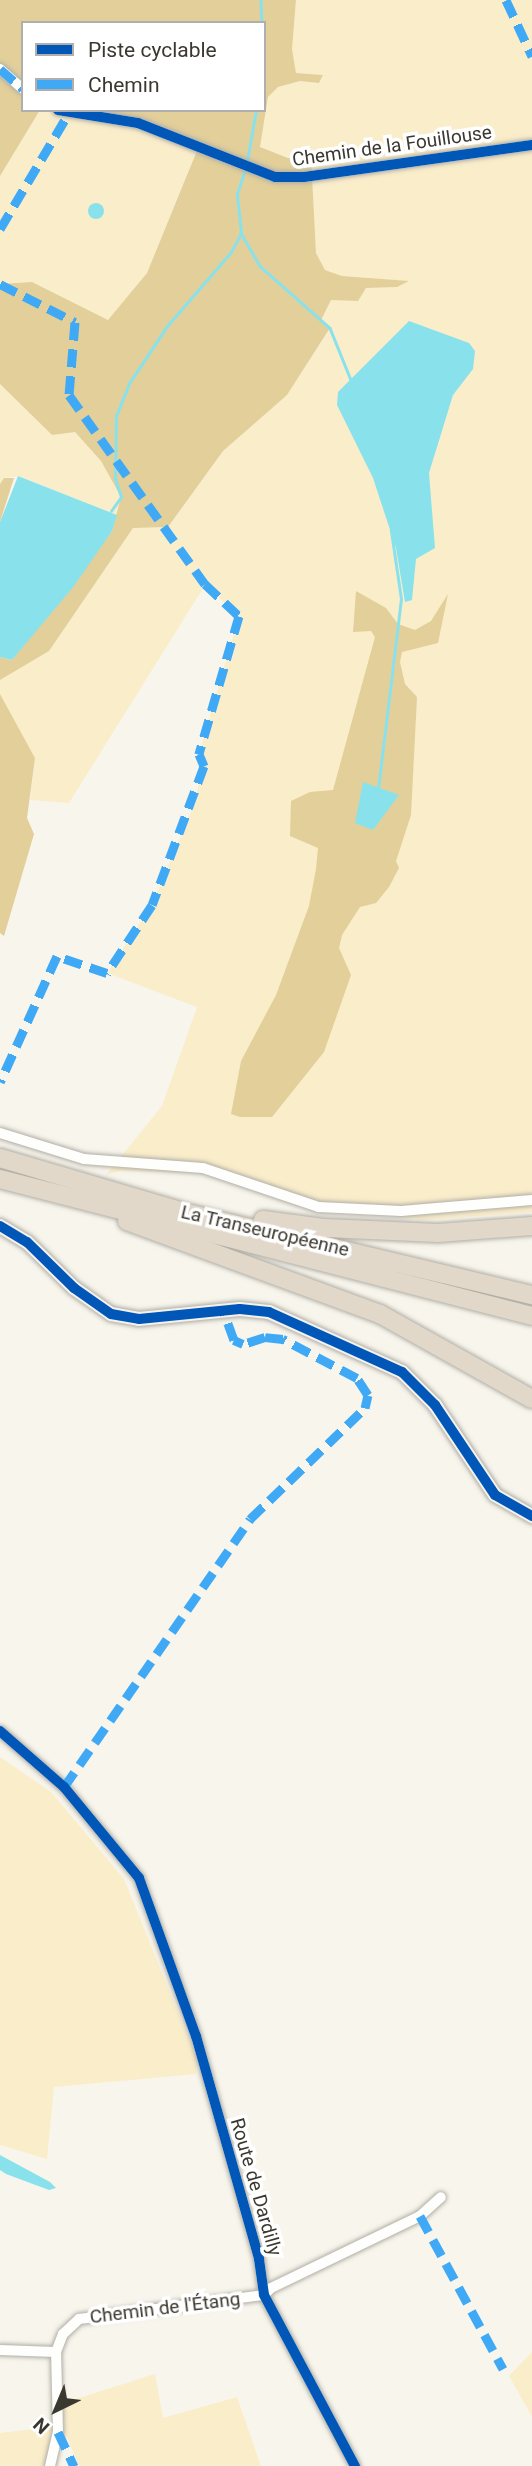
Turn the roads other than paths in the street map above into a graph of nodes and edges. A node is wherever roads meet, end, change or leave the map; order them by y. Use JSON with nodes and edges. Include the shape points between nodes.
{"nodes":[{"id":1,"x":0,"y":69,"type":"edge"},
{"id":2,"x":21,"y":87,"type":"edge"},
{"id":3,"x":70,"y":112,"type":"edge"},
{"id":4,"x":532,"y":145,"type":"edge"},
{"id":5,"x":0,"y":1133,"type":"edge"},
{"id":6,"x":0,"y":1158,"type":"edge"},
{"id":7,"x":0,"y":1179,"type":"edge"},
{"id":8,"x":532,"y":1200,"type":"edge"},
{"id":9,"x":110,"y":1208,"type":"junction"},
{"id":10,"x":183,"y":1212,"type":"junction"},
{"id":11,"x":0,"y":1226,"type":"edge"},
{"id":12,"x":532,"y":1226,"type":"edge"},
{"id":13,"x":532,"y":1295,"type":"edge"},
{"id":14,"x":532,"y":1316,"type":"edge"},
{"id":15,"x":532,"y":1399,"type":"edge"},
{"id":16,"x":529,"y":1513,"type":"edge"},
{"id":17,"x":0,"y":1731,"type":"edge"},
{"id":18,"x":441,"y":2197,"type":"dead end"},
{"id":19,"x":264,"y":2295,"type":"junction"},
{"id":20,"x":0,"y":2350,"type":"edge"},
{"id":21,"x":56,"y":2352,"type":"junction"},
{"id":22,"x":50,"y":2466,"type":"edge"},
{"id":23,"x":355,"y":2466,"type":"edge"}],
"edges":[{"from":1,"to":2,"type":"street"},
{"from":3,"to":4,"type":"street","name":"Chemin de la Fouillouse","via":[[138,123],[275,177],[304,177]]},
{"from":5,"to":8,"type":"street","via":[[84,1158],[203,1168],[319,1207],[401,1211]]},
{"from":6,"to":10,"type":"highway","name":"La Transeuropéenne"},
{"from":7,"to":9,"type":"highway","name":"La Transeuropéenne"},
{"from":9,"to":14,"type":"highway","name":"La Transeuropéenne"},
{"from":9,"to":15,"type":"highway","via":[[132,1225],[380,1314]]},
{"from":10,"to":12,"type":"highway","via":[[211,1211],[325,1228],[384,1231],[476,1232]]},
{"from":10,"to":13,"type":"highway","name":"La Transeuropéenne"},
{"from":11,"to":16,"type":"street","via":[[27,1242],[74,1288],[111,1314],[139,1319],[240,1309],[269,1312],[402,1372],[431,1399],[495,1495]]},
{"from":17,"to":19,"type":"street","name":"Route de Dardilly","via":[[92,1817],[139,1878],[196,2036],[259,2259]]},
{"from":18,"to":19,"type":"street","via":[[420,2216]]},
{"from":19,"to":21,"type":"street","name":"Chemin de l'Étang","via":[[90,2314],[71,2325]]},
{"from":19,"to":23,"type":"street","name":"Route de Dardilly"},
{"from":20,"to":21,"type":"street"},
{"from":21,"to":22,"type":"street","via":[[58,2432]]}]}
